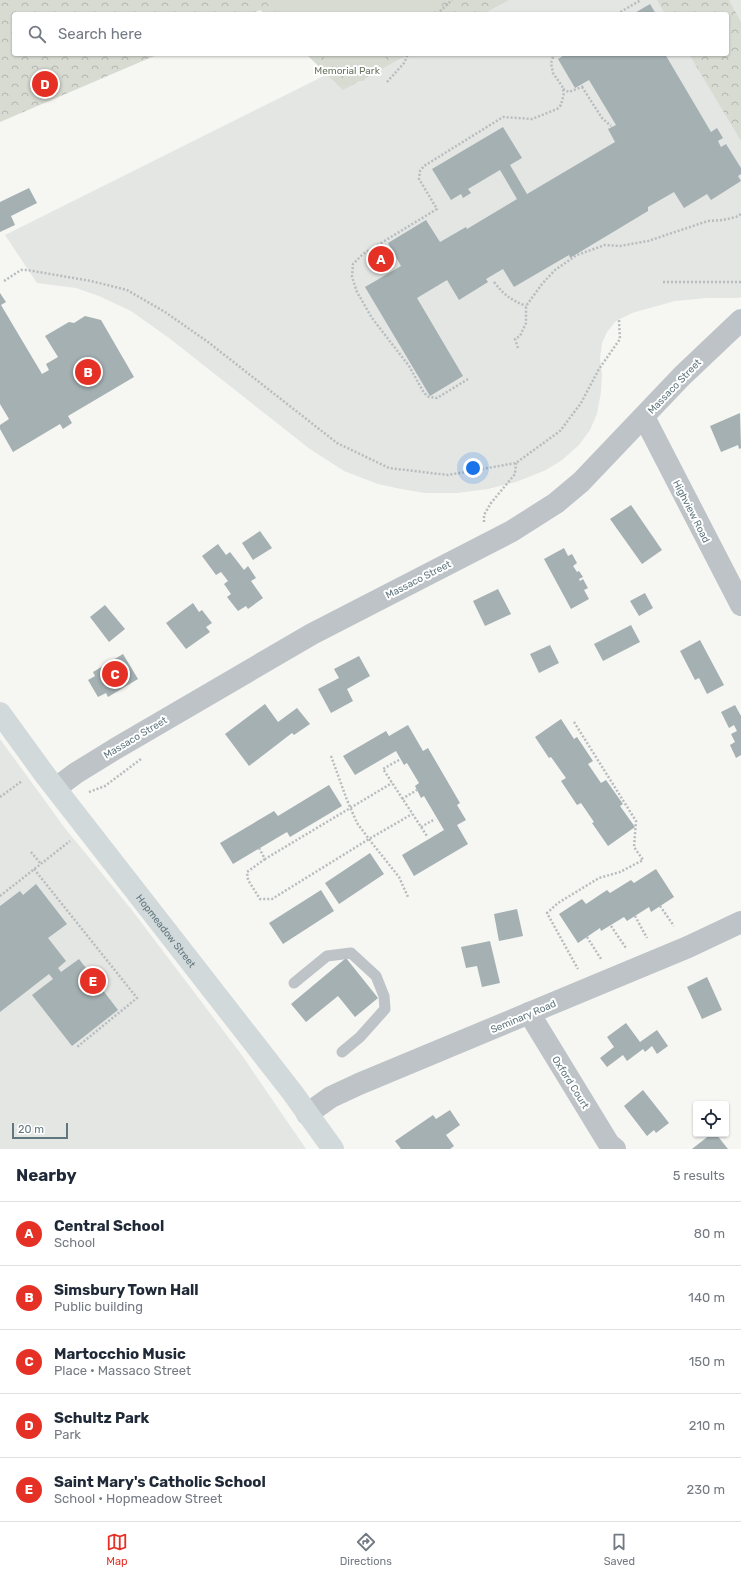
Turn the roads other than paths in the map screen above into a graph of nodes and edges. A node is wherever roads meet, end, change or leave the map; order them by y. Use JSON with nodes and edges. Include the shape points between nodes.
{"nodes":[{"id":1,"x":741,"y":320,"type":"edge"},
{"id":2,"x":644,"y":417,"type":"junction"},
{"id":3,"x":741,"y":605,"type":"edge"},
{"id":4,"x":0,"y":713,"type":"edge"},
{"id":5,"x":56,"y":788,"type":"junction"},
{"id":6,"x":741,"y":922,"type":"edge"},
{"id":7,"x":294,"y":983,"type":"dead end"},
{"id":8,"x":529,"y":1013,"type":"junction"},
{"id":9,"x":342,"y":1052,"type":"dead end"},
{"id":10,"x":307,"y":1114,"type":"junction"},
{"id":11,"x":333,"y":1149,"type":"edge"},
{"id":12,"x":615,"y":1149,"type":"edge"}],
"edges":[{"from":1,"to":2,"type":"street","name":"Massaco Street","via":[[682,376]]},
{"from":2,"to":3,"type":"street","name":"Highview Road"},
{"from":2,"to":5,"type":"street","name":"Massaco Street","via":[[581,482],[556,503],[512,531],[312,634],[115,749]]},
{"from":4,"to":5,"type":"highway","name":"Hopmeadow Street"},
{"from":5,"to":10,"type":"highway","name":"Hopmeadow Street"},
{"from":6,"to":8,"type":"street","name":"Seminary Road","via":[[688,947]]},
{"from":7,"to":9,"type":"lane","via":[[327,956],[350,953],[376,976],[384,996],[385,1010]]},
{"from":8,"to":10,"type":"street","name":"Seminary Road","via":[[359,1084],[331,1097]]},
{"from":8,"to":12,"type":"street","name":"Oxford Court","via":[[609,1144]]},
{"from":10,"to":11,"type":"highway","name":"Hopmeadow Street"}]}
